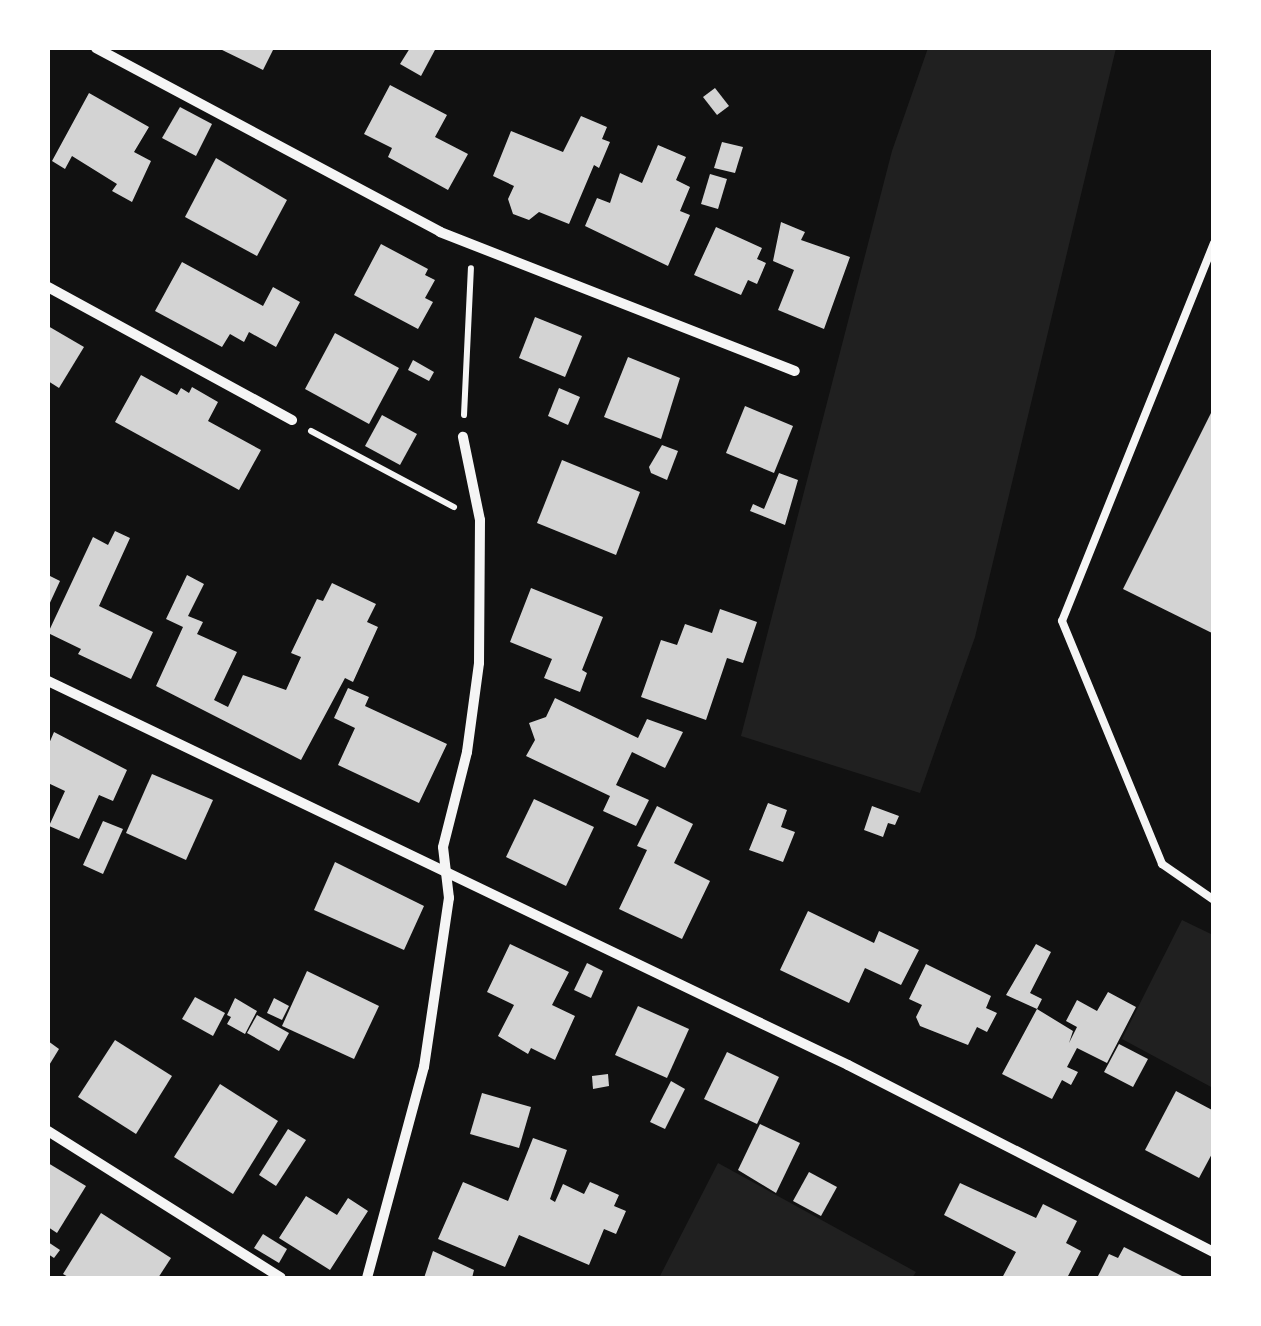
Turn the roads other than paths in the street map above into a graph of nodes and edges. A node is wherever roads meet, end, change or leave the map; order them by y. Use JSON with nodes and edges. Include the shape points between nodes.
{"nodes":[{"id":1,"x":96,"y":48,"type":"edge"},
{"id":2,"x":1214,"y":243,"type":"edge"},
{"id":3,"x":48,"y":287,"type":"edge"},
{"id":4,"x":796,"y":371,"type":"dead end"},
{"id":5,"x":292,"y":420,"type":"road end"},
{"id":6,"x":463,"y":437,"type":"road end"},
{"id":7,"x":48,"y":680,"type":"edge"},
{"id":8,"x":444,"y":869,"type":"junction"},
{"id":9,"x":1214,"y":900,"type":"edge"},
{"id":10,"x":48,"y":1130,"type":"edge"},
{"id":11,"x":1214,"y":1252,"type":"edge"},
{"id":12,"x":281,"y":1278,"type":"edge"},
{"id":13,"x":367,"y":1278,"type":"edge"}],
"edges":[{"from":1,"to":4,"type":"street","via":[[440,232]]},
{"from":2,"to":9,"type":"lane","via":[[1062,621],[1162,864]]},
{"from":3,"to":5,"type":"street"},
{"from":6,"to":8,"type":"street","via":[[480,520],[478,663]]},
{"from":7,"to":8,"type":"street"},
{"from":8,"to":11,"type":"street"},
{"from":8,"to":13,"type":"street","via":[[449,898],[424,1067]]},
{"from":10,"to":12,"type":"street"}]}
